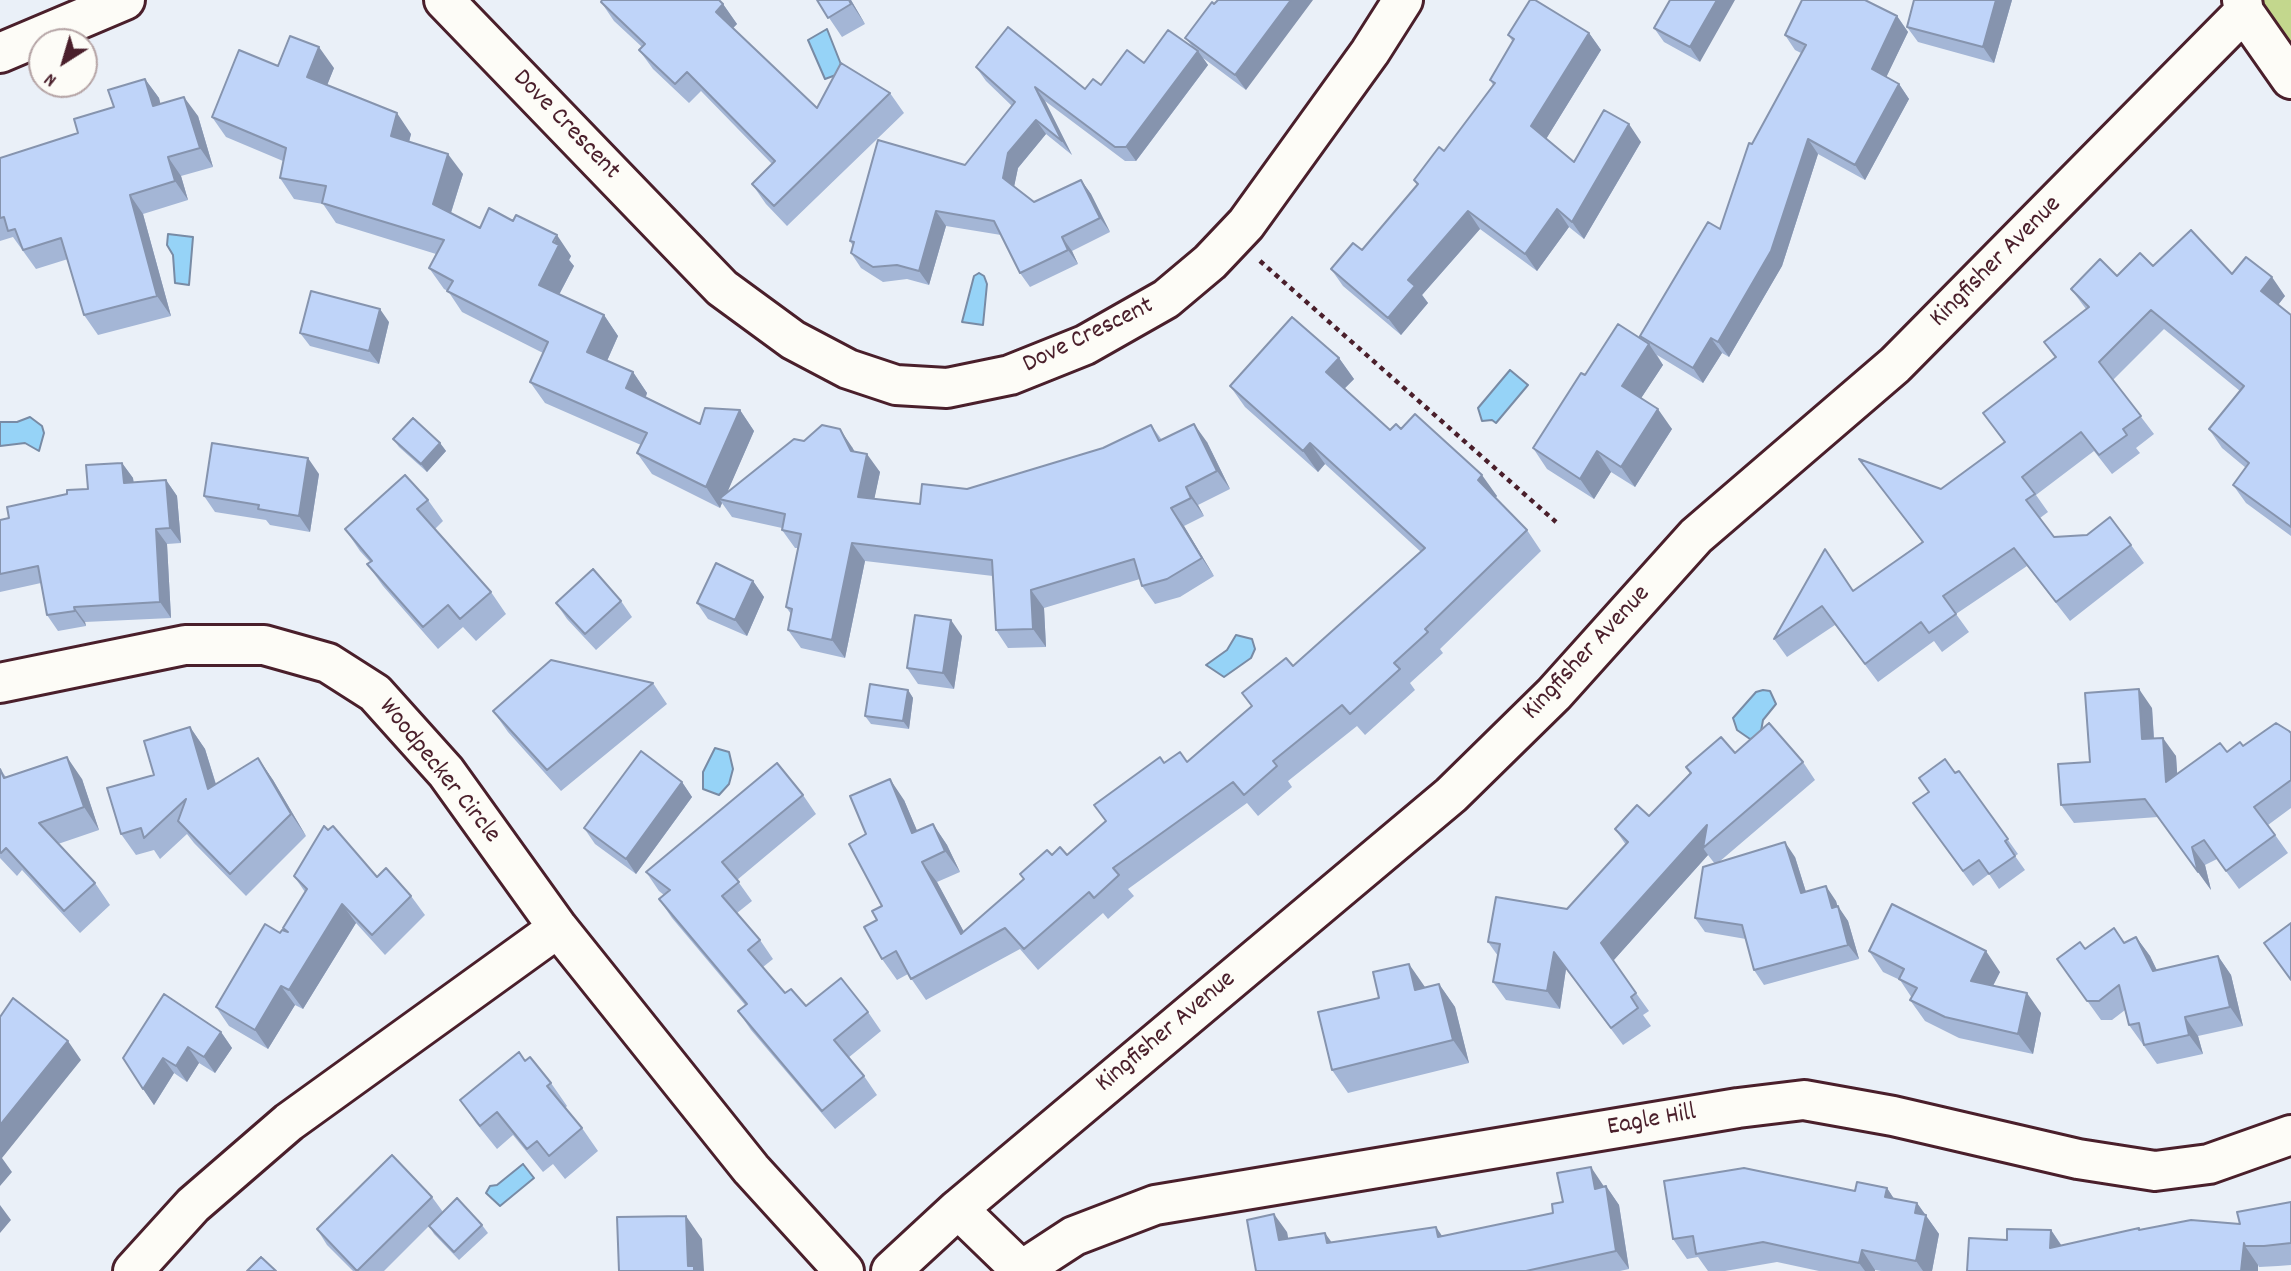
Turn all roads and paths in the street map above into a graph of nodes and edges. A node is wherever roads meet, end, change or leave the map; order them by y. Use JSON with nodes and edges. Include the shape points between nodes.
{"nodes":[{"id":1,"x":125,"y":0,"type":"edge"},
{"id":2,"x":444,"y":0,"type":"edge"},
{"id":3,"x":1403,"y":0,"type":"edge"},
{"id":4,"x":2243,"y":6,"type":"edge"},
{"id":5,"x":0,"y":53,"type":"edge"},
{"id":6,"x":2291,"y":79,"type":"edge"},
{"id":7,"x":1232,"y":238,"type":"junction"},
{"id":8,"x":1556,"y":522,"type":"dead end"},
{"id":9,"x":0,"y":683,"type":"edge"},
{"id":10,"x":558,"y":928,"type":"junction"},
{"id":11,"x":2291,"y":1135,"type":"edge"},
{"id":12,"x":958,"y":1209,"type":"junction"},
{"id":13,"x":133,"y":1271,"type":"edge"},
{"id":14,"x":844,"y":1271,"type":"edge"},
{"id":15,"x":891,"y":1271,"type":"edge"},
{"id":16,"x":1022,"y":1271,"type":"edge"}],
"edges":[{"from":1,"to":5,"type":"street"},
{"from":2,"to":7,"type":"street","name":"Dove Crescent","via":[[722,288],[793,340],[848,369],[896,385],[947,388],[1010,376],[1085,345],[1166,299]]},
{"from":3,"to":7,"type":"street","name":"Dove Crescent","via":[[1370,52]]},
{"from":4,"to":6,"type":"street"},
{"from":4,"to":12,"type":"street","name":"Kingfisher Avenue","via":[[1895,365],[1696,536],[1554,694],[1451,795]]},
{"from":7,"to":8,"type":"path"},
{"from":9,"to":10,"type":"street","name":"Woodpecker Circle","via":[[185,645],[264,645],[328,663],[375,693],[446,772]]},
{"from":10,"to":13,"type":"street","via":[[289,1122],[193,1205]]},
{"from":10,"to":14,"type":"street","name":"Woodpecker Circle","via":[[751,1169]]},
{"from":11,"to":16,"type":"street","name":"Eagle Hill","via":[[2209,1164],[2155,1171],[2078,1160],[1804,1100],[1155,1205],[1074,1236]]},
{"from":12,"to":15,"type":"street","name":"Kingfisher Avenue"},
{"from":12,"to":16,"type":"street"}]}
